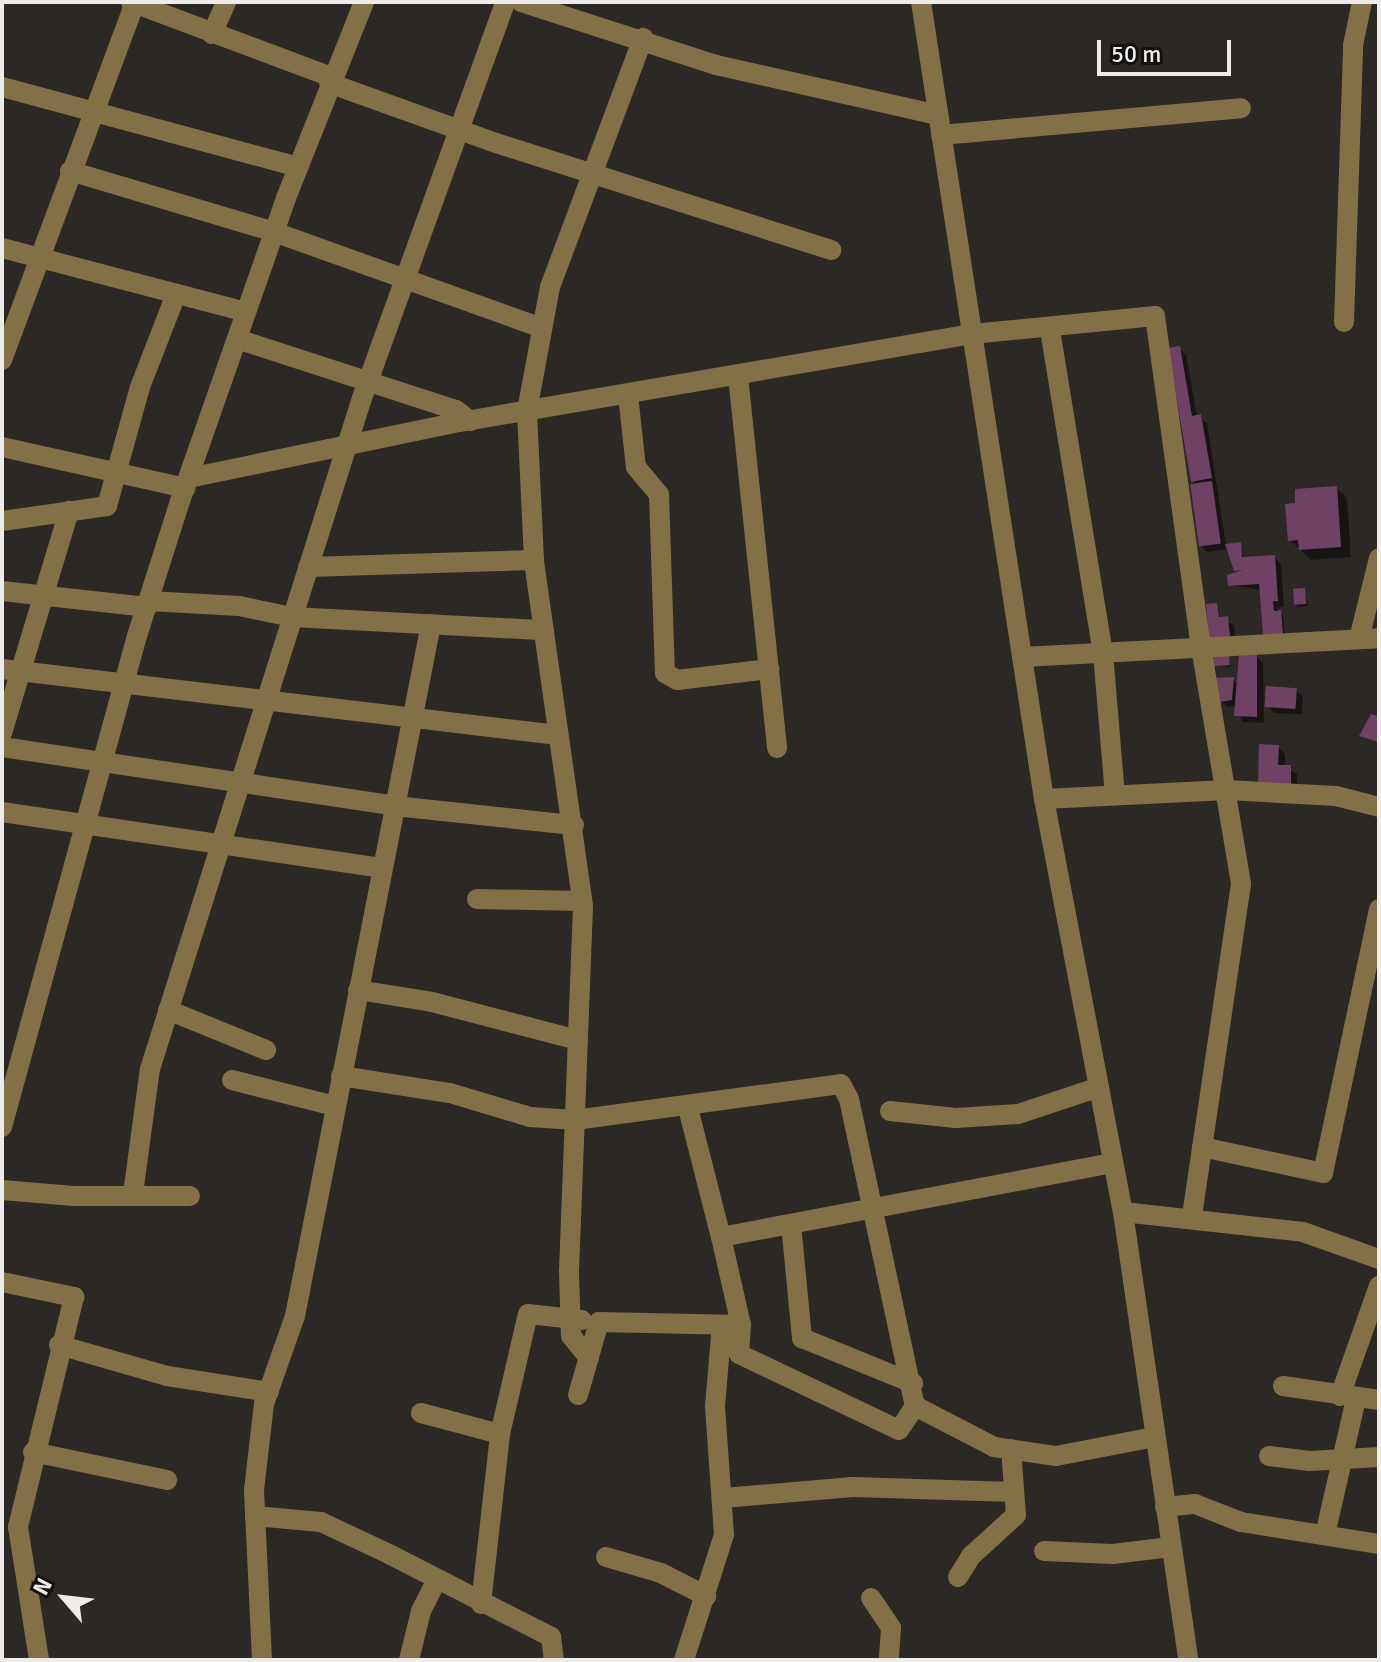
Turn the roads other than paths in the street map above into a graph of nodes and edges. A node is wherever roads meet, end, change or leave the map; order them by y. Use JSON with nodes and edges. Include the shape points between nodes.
{"nodes":[{"id":1,"x":134,"y":2,"type":"edge"},
{"id":2,"x":226,"y":2,"type":"edge"},
{"id":3,"x":364,"y":2,"type":"edge"},
{"id":4,"x":505,"y":2,"type":"edge"},
{"id":5,"x":521,"y":2,"type":"edge"},
{"id":6,"x":921,"y":2,"type":"edge"},
{"id":7,"x":1362,"y":2,"type":"edge"},
{"id":8,"x":212,"y":34,"type":"junction"},
{"id":9,"x":643,"y":38,"type":"junction"},
{"id":10,"x":331,"y":80,"type":"junction"},
{"id":11,"x":2,"y":87,"type":"edge"},
{"id":12,"x":1241,"y":108,"type":"dead end"},
{"id":13,"x":91,"y":114,"type":"junction"},
{"id":14,"x":940,"y":125,"type":"junction"},
{"id":15,"x":460,"y":130,"type":"junction"},
{"id":16,"x":298,"y":167,"type":"junction"},
{"id":17,"x":70,"y":171,"type":"junction"},
{"id":18,"x":589,"y":173,"type":"junction"},
{"id":19,"x":274,"y":232,"type":"junction"},
{"id":20,"x":2,"y":248,"type":"edge"},
{"id":21,"x":831,"y":250,"type":"dead end"},
{"id":22,"x":40,"y":258,"type":"junction"},
{"id":23,"x":405,"y":278,"type":"junction"},
{"id":24,"x":176,"y":294,"type":"junction"},
{"id":25,"x":11,"y":309,"type":"edge"},
{"id":26,"x":246,"y":312,"type":"junction"},
{"id":27,"x":1344,"y":322,"type":"dead end"},
{"id":28,"x":540,"y":327,"type":"junction"},
{"id":29,"x":1050,"y":330,"type":"junction"},
{"id":30,"x":972,"y":334,"type":"junction"},
{"id":31,"x":237,"y":339,"type":"junction"},
{"id":32,"x":2,"y":360,"type":"edge"},
{"id":33,"x":738,"y":376,"type":"junction"},
{"id":34,"x":368,"y":382,"type":"junction"},
{"id":35,"x":628,"y":395,"type":"junction"},
{"id":36,"x":527,"y":411,"type":"junction"},
{"id":37,"x":470,"y":421,"type":"junction"},
{"id":38,"x":347,"y":446,"type":"junction"},
{"id":39,"x":2,"y":447,"type":"edge"},
{"id":40,"x":113,"y":472,"type":"junction"},
{"id":41,"x":187,"y":483,"type":"junction"},
{"id":42,"x":69,"y":511,"type":"junction"},
{"id":43,"x":2,"y":521,"type":"edge"},
{"id":44,"x":1379,"y":558,"type":"edge"},
{"id":45,"x":534,"y":560,"type":"junction"},
{"id":46,"x":308,"y":567,"type":"junction"},
{"id":47,"x":2,"y":591,"type":"edge"},
{"id":48,"x":42,"y":595,"type":"junction"},
{"id":49,"x":148,"y":604,"type":"junction"},
{"id":50,"x":292,"y":617,"type":"junction"},
{"id":51,"x":431,"y":624,"type":"junction"},
{"id":52,"x":544,"y":630,"type":"junction"},
{"id":53,"x":1369,"y":638,"type":"edge"},
{"id":54,"x":1201,"y":647,"type":"junction"},
{"id":55,"x":1103,"y":653,"type":"junction"},
{"id":56,"x":1022,"y":657,"type":"junction"},
{"id":57,"x":769,"y":669,"type":"junction"},
{"id":58,"x":11,"y":670,"type":"edge"},
{"id":59,"x":125,"y":681,"type":"junction"},
{"id":60,"x":267,"y":700,"type":"junction"},
{"id":61,"x":413,"y":718,"type":"junction"},
{"id":62,"x":2,"y":733,"type":"edge"},
{"id":63,"x":558,"y":735,"type":"junction"},
{"id":64,"x":2,"y":747,"type":"edge"},
{"id":65,"x":777,"y":748,"type":"dead end"},
{"id":66,"x":104,"y":761,"type":"junction"},
{"id":67,"x":243,"y":784,"type":"junction"},
{"id":68,"x":1227,"y":790,"type":"junction"},
{"id":69,"x":1115,"y":795,"type":"junction"},
{"id":70,"x":1044,"y":799,"type":"junction"},
{"id":71,"x":395,"y":806,"type":"junction"},
{"id":72,"x":1379,"y":807,"type":"edge"},
{"id":73,"x":2,"y":812,"type":"edge"},
{"id":74,"x":86,"y":824,"type":"junction"},
{"id":75,"x":574,"y":825,"type":"junction"},
{"id":76,"x":221,"y":844,"type":"junction"},
{"id":77,"x":381,"y":868,"type":"junction"},
{"id":78,"x":477,"y":899,"type":"dead end"},
{"id":79,"x":582,"y":901,"type":"junction"},
{"id":80,"x":1379,"y":909,"type":"edge"},
{"id":81,"x":358,"y":990,"type":"junction"},
{"id":82,"x":168,"y":1010,"type":"junction"},
{"id":83,"x":578,"y":1040,"type":"junction"},
{"id":84,"x":266,"y":1050,"type":"dead end"},
{"id":85,"x":341,"y":1076,"type":"junction"},
{"id":86,"x":232,"y":1080,"type":"dead end"},
{"id":87,"x":1099,"y":1087,"type":"junction"},
{"id":88,"x":335,"y":1106,"type":"junction"},
{"id":89,"x":688,"y":1108,"type":"junction"},
{"id":90,"x":890,"y":1111,"type":"dead end"},
{"id":91,"x":575,"y":1120,"type":"junction"},
{"id":92,"x":2,"y":1127,"type":"edge"},
{"id":93,"x":1202,"y":1147,"type":"junction"},
{"id":94,"x":1113,"y":1163,"type":"junction"},
{"id":95,"x":2,"y":1190,"type":"edge"},
{"id":96,"x":133,"y":1194,"type":"junction"},
{"id":97,"x":190,"y":1196,"type":"dead end"},
{"id":98,"x":872,"y":1209,"type":"junction"},
{"id":99,"x":1123,"y":1212,"type":"junction"},
{"id":100,"x":1192,"y":1217,"type":"junction"},
{"id":101,"x":791,"y":1224,"type":"junction"},
{"id":102,"x":721,"y":1237,"type":"junction"},
{"id":103,"x":1379,"y":1259,"type":"edge"},
{"id":104,"x":2,"y":1282,"type":"edge"},
{"id":105,"x":1379,"y":1286,"type":"edge"},
{"id":106,"x":571,"y":1318,"type":"junction"},
{"id":107,"x":1373,"y":1319,"type":"edge"},
{"id":108,"x":599,"y":1322,"type":"junction"},
{"id":109,"x":732,"y":1325,"type":"junction"},
{"id":110,"x":59,"y":1345,"type":"junction"},
{"id":111,"x":589,"y":1358,"type":"junction"},
{"id":112,"x":913,"y":1383,"type":"junction"},
{"id":113,"x":1283,"y":1386,"type":"dead end"},
{"id":114,"x":269,"y":1392,"type":"junction"},
{"id":115,"x":578,"y":1395,"type":"dead end"},
{"id":116,"x":1348,"y":1397,"type":"junction"},
{"id":117,"x":1379,"y":1400,"type":"edge"},
{"id":118,"x":915,"y":1406,"type":"junction"},
{"id":119,"x":421,"y":1413,"type":"dead end"},
{"id":120,"x":500,"y":1434,"type":"junction"},
{"id":121,"x":1155,"y":1437,"type":"junction"},
{"id":122,"x":1011,"y":1449,"type":"junction"},
{"id":123,"x":33,"y":1452,"type":"junction"},
{"id":124,"x":1269,"y":1456,"type":"dead end"},
{"id":125,"x":1379,"y":1457,"type":"edge"},
{"id":126,"x":1339,"y":1459,"type":"junction"},
{"id":127,"x":167,"y":1480,"type":"dead end"},
{"id":128,"x":1014,"y":1492,"type":"junction"},
{"id":129,"x":724,"y":1498,"type":"junction"},
{"id":130,"x":1165,"y":1507,"type":"junction"},
{"id":131,"x":255,"y":1516,"type":"junction"},
{"id":132,"x":10,"y":1526,"type":"edge"},
{"id":133,"x":1325,"y":1535,"type":"junction"},
{"id":134,"x":1379,"y":1544,"type":"edge"},
{"id":135,"x":1171,"y":1547,"type":"junction"},
{"id":136,"x":1044,"y":1551,"type":"dead end"},
{"id":137,"x":606,"y":1557,"type":"dead end"},
{"id":138,"x":958,"y":1577,"type":"dead end"},
{"id":139,"x":437,"y":1580,"type":"junction"},
{"id":140,"x":706,"y":1596,"type":"junction"},
{"id":141,"x":871,"y":1598,"type":"dead end"},
{"id":142,"x":481,"y":1604,"type":"junction"},
{"id":143,"x":39,"y":1660,"type":"edge"},
{"id":144,"x":262,"y":1660,"type":"edge"},
{"id":145,"x":409,"y":1660,"type":"edge"},
{"id":146,"x":554,"y":1660,"type":"edge"},
{"id":147,"x":684,"y":1660,"type":"edge"},
{"id":148,"x":889,"y":1660,"type":"edge"},
{"id":149,"x":1188,"y":1660,"type":"edge"}],
"edges":[{"from":1,"to":8,"type":"street"},
{"from":1,"to":13,"type":"street"},
{"from":2,"to":8,"type":"street"},
{"from":3,"to":10,"type":"street"},
{"from":4,"to":15,"type":"street"},
{"from":5,"to":9,"type":"street"},
{"from":6,"to":14,"type":"street"},
{"from":7,"to":27,"type":"street","via":[[1353,45]]},
{"from":8,"to":10,"type":"street"},
{"from":9,"to":14,"type":"street","via":[[716,65]]},
{"from":9,"to":18,"type":"street"},
{"from":10,"to":15,"type":"street"},
{"from":10,"to":16,"type":"street"},
{"from":11,"to":13,"type":"street"},
{"from":12,"to":14,"type":"street"},
{"from":13,"to":16,"type":"street"},
{"from":13,"to":17,"type":"street"},
{"from":14,"to":30,"type":"street"},
{"from":15,"to":18,"type":"street"},
{"from":15,"to":23,"type":"street"},
{"from":16,"to":19,"type":"street"},
{"from":17,"to":19,"type":"street"},
{"from":17,"to":22,"type":"street"},
{"from":18,"to":21,"type":"street"},
{"from":18,"to":28,"type":"street"},
{"from":19,"to":23,"type":"street"},
{"from":19,"to":26,"type":"street"},
{"from":20,"to":22,"type":"street"},
{"from":22,"to":24,"type":"street"},
{"from":22,"to":25,"type":"street"},
{"from":23,"to":28,"type":"street"},
{"from":23,"to":34,"type":"street"},
{"from":24,"to":26,"type":"street"},
{"from":24,"to":40,"type":"street"},
{"from":25,"to":32,"type":"street"},
{"from":26,"to":31,"type":"street"},
{"from":28,"to":36,"type":"street"},
{"from":29,"to":30,"type":"street"},
{"from":29,"to":54,"type":"street","via":[[1155,316]]},
{"from":29,"to":55,"type":"street"},
{"from":30,"to":33,"type":"street"},
{"from":30,"to":56,"type":"street"},
{"from":31,"to":34,"type":"street"},
{"from":31,"to":41,"type":"street"},
{"from":33,"to":35,"type":"street"},
{"from":33,"to":57,"type":"street"},
{"from":34,"to":37,"type":"street","via":[[456,410]]},
{"from":34,"to":38,"type":"street"},
{"from":35,"to":36,"type":"street"},
{"from":35,"to":57,"type":"street","via":[[636,467],[659,494],[665,673],[677,680]]},
{"from":36,"to":37,"type":"street"},
{"from":36,"to":45,"type":"street"},
{"from":37,"to":38,"type":"street"},
{"from":38,"to":41,"type":"street"},
{"from":38,"to":46,"type":"street"},
{"from":39,"to":40,"type":"street"},
{"from":40,"to":41,"type":"street"},
{"from":40,"to":42,"type":"street","via":[[107,506]]},
{"from":41,"to":49,"type":"street"},
{"from":42,"to":43,"type":"street"},
{"from":42,"to":48,"type":"street"},
{"from":44,"to":53,"type":"street"},
{"from":45,"to":46,"type":"street"},
{"from":45,"to":52,"type":"street"},
{"from":46,"to":50,"type":"street"},
{"from":47,"to":48,"type":"street"},
{"from":48,"to":49,"type":"street"},
{"from":48,"to":58,"type":"street"},
{"from":49,"to":50,"type":"street","via":[[239,606]]},
{"from":49,"to":59,"type":"street"},
{"from":50,"to":51,"type":"street"},
{"from":50,"to":60,"type":"street"},
{"from":51,"to":52,"type":"street"},
{"from":51,"to":61,"type":"street"},
{"from":52,"to":63,"type":"street"},
{"from":53,"to":54,"type":"street"},
{"from":54,"to":55,"type":"street"},
{"from":54,"to":68,"type":"street"},
{"from":55,"to":56,"type":"street"},
{"from":55,"to":69,"type":"street"},
{"from":56,"to":70,"type":"street"},
{"from":57,"to":65,"type":"street"},
{"from":58,"to":59,"type":"street"},
{"from":58,"to":62,"type":"street"},
{"from":59,"to":60,"type":"street"},
{"from":59,"to":66,"type":"street"},
{"from":60,"to":61,"type":"street"},
{"from":60,"to":67,"type":"street"},
{"from":61,"to":63,"type":"street"},
{"from":61,"to":71,"type":"street"},
{"from":63,"to":75,"type":"street"},
{"from":64,"to":66,"type":"street"},
{"from":66,"to":67,"type":"street"},
{"from":66,"to":74,"type":"street"},
{"from":67,"to":71,"type":"street"},
{"from":67,"to":76,"type":"street"},
{"from":68,"to":69,"type":"street"},
{"from":68,"to":72,"type":"street","via":[[1336,796]]},
{"from":68,"to":93,"type":"street","via":[[1242,905]]},
{"from":69,"to":70,"type":"street"},
{"from":70,"to":87,"type":"street"},
{"from":71,"to":75,"type":"street"},
{"from":71,"to":77,"type":"street"},
{"from":73,"to":74,"type":"street"},
{"from":74,"to":76,"type":"street"},
{"from":74,"to":92,"type":"street"},
{"from":75,"to":79,"type":"street"},
{"from":76,"to":77,"type":"street"},
{"from":76,"to":82,"type":"street"},
{"from":77,"to":81,"type":"street"},
{"from":78,"to":79,"type":"street"},
{"from":79,"to":83,"type":"street"},
{"from":80,"to":93,"type":"street","via":[[1323,1173]]},
{"from":81,"to":83,"type":"street","via":[[432,1002]]},
{"from":81,"to":85,"type":"street"},
{"from":82,"to":84,"type":"street"},
{"from":82,"to":96,"type":"street","via":[[150,1069]]},
{"from":83,"to":91,"type":"street"},
{"from":85,"to":88,"type":"street"},
{"from":85,"to":91,"type":"street","via":[[450,1093],[530,1117]]},
{"from":86,"to":88,"type":"street"},
{"from":87,"to":90,"type":"street","via":[[1018,1114],[956,1118]]},
{"from":87,"to":94,"type":"street"},
{"from":88,"to":114,"type":"street","via":[[295,1316]]},
{"from":89,"to":91,"type":"street"},
{"from":89,"to":98,"type":"street","via":[[841,1084],[849,1099]]},
{"from":89,"to":102,"type":"street"},
{"from":91,"to":106,"type":"street"},
{"from":93,"to":100,"type":"street"},
{"from":94,"to":98,"type":"street"},
{"from":94,"to":99,"type":"street"},
{"from":95,"to":96,"type":"street"},
{"from":96,"to":97,"type":"street"},
{"from":98,"to":101,"type":"street"},
{"from":98,"to":112,"type":"street"},
{"from":99,"to":100,"type":"street"},
{"from":99,"to":121,"type":"street"},
{"from":100,"to":103,"type":"street","via":[[1303,1232]]},
{"from":101,"to":102,"type":"street"},
{"from":101,"to":112,"type":"street","via":[[802,1338]]},
{"from":102,"to":109,"type":"street"},
{"from":104,"to":110,"type":"street","via":[[74,1297]]},
{"from":105,"to":107,"type":"street"},
{"from":106,"to":108,"type":"street"},
{"from":106,"to":111,"type":"street","via":[[571,1336]]},
{"from":106,"to":120,"type":"street","via":[[528,1314]]},
{"from":107,"to":116,"type":"street"},
{"from":108,"to":109,"type":"street"},
{"from":108,"to":111,"type":"street"},
{"from":109,"to":118,"type":"street","via":[[739,1354],[899,1430]]},
{"from":109,"to":129,"type":"street","via":[[715,1406]]},
{"from":110,"to":114,"type":"street","via":[[179,1379]]},
{"from":110,"to":123,"type":"street"},
{"from":111,"to":115,"type":"street"},
{"from":112,"to":118,"type":"street"},
{"from":113,"to":116,"type":"street"},
{"from":114,"to":131,"type":"street"},
{"from":116,"to":117,"type":"street"},
{"from":116,"to":126,"type":"street"},
{"from":118,"to":122,"type":"street","via":[[979,1441]]},
{"from":119,"to":120,"type":"street"},
{"from":120,"to":142,"type":"street"},
{"from":121,"to":122,"type":"street","via":[[1056,1456]]},
{"from":121,"to":130,"type":"street"},
{"from":122,"to":128,"type":"street"},
{"from":123,"to":127,"type":"street"},
{"from":123,"to":132,"type":"street"},
{"from":124,"to":126,"type":"street"},
{"from":125,"to":126,"type":"street"},
{"from":126,"to":133,"type":"street"},
{"from":128,"to":129,"type":"street","via":[[853,1487]]},
{"from":128,"to":138,"type":"street","via":[[1016,1515],[971,1556]]},
{"from":129,"to":140,"type":"street","via":[[724,1535]]},
{"from":130,"to":133,"type":"street","via":[[1195,1504],[1241,1522]]},
{"from":130,"to":135,"type":"street"},
{"from":131,"to":139,"type":"street","via":[[321,1522]]},
{"from":131,"to":144,"type":"street"},
{"from":132,"to":143,"type":"street"},
{"from":133,"to":134,"type":"street"},
{"from":135,"to":136,"type":"street","via":[[1113,1554]]},
{"from":135,"to":149,"type":"street"},
{"from":137,"to":140,"type":"street","via":[[661,1573]]},
{"from":139,"to":142,"type":"street"},
{"from":139,"to":145,"type":"street","via":[[421,1611]]},
{"from":140,"to":147,"type":"street"},
{"from":141,"to":148,"type":"street","via":[[891,1628]]},
{"from":142,"to":146,"type":"street","via":[[551,1637]]}]}
